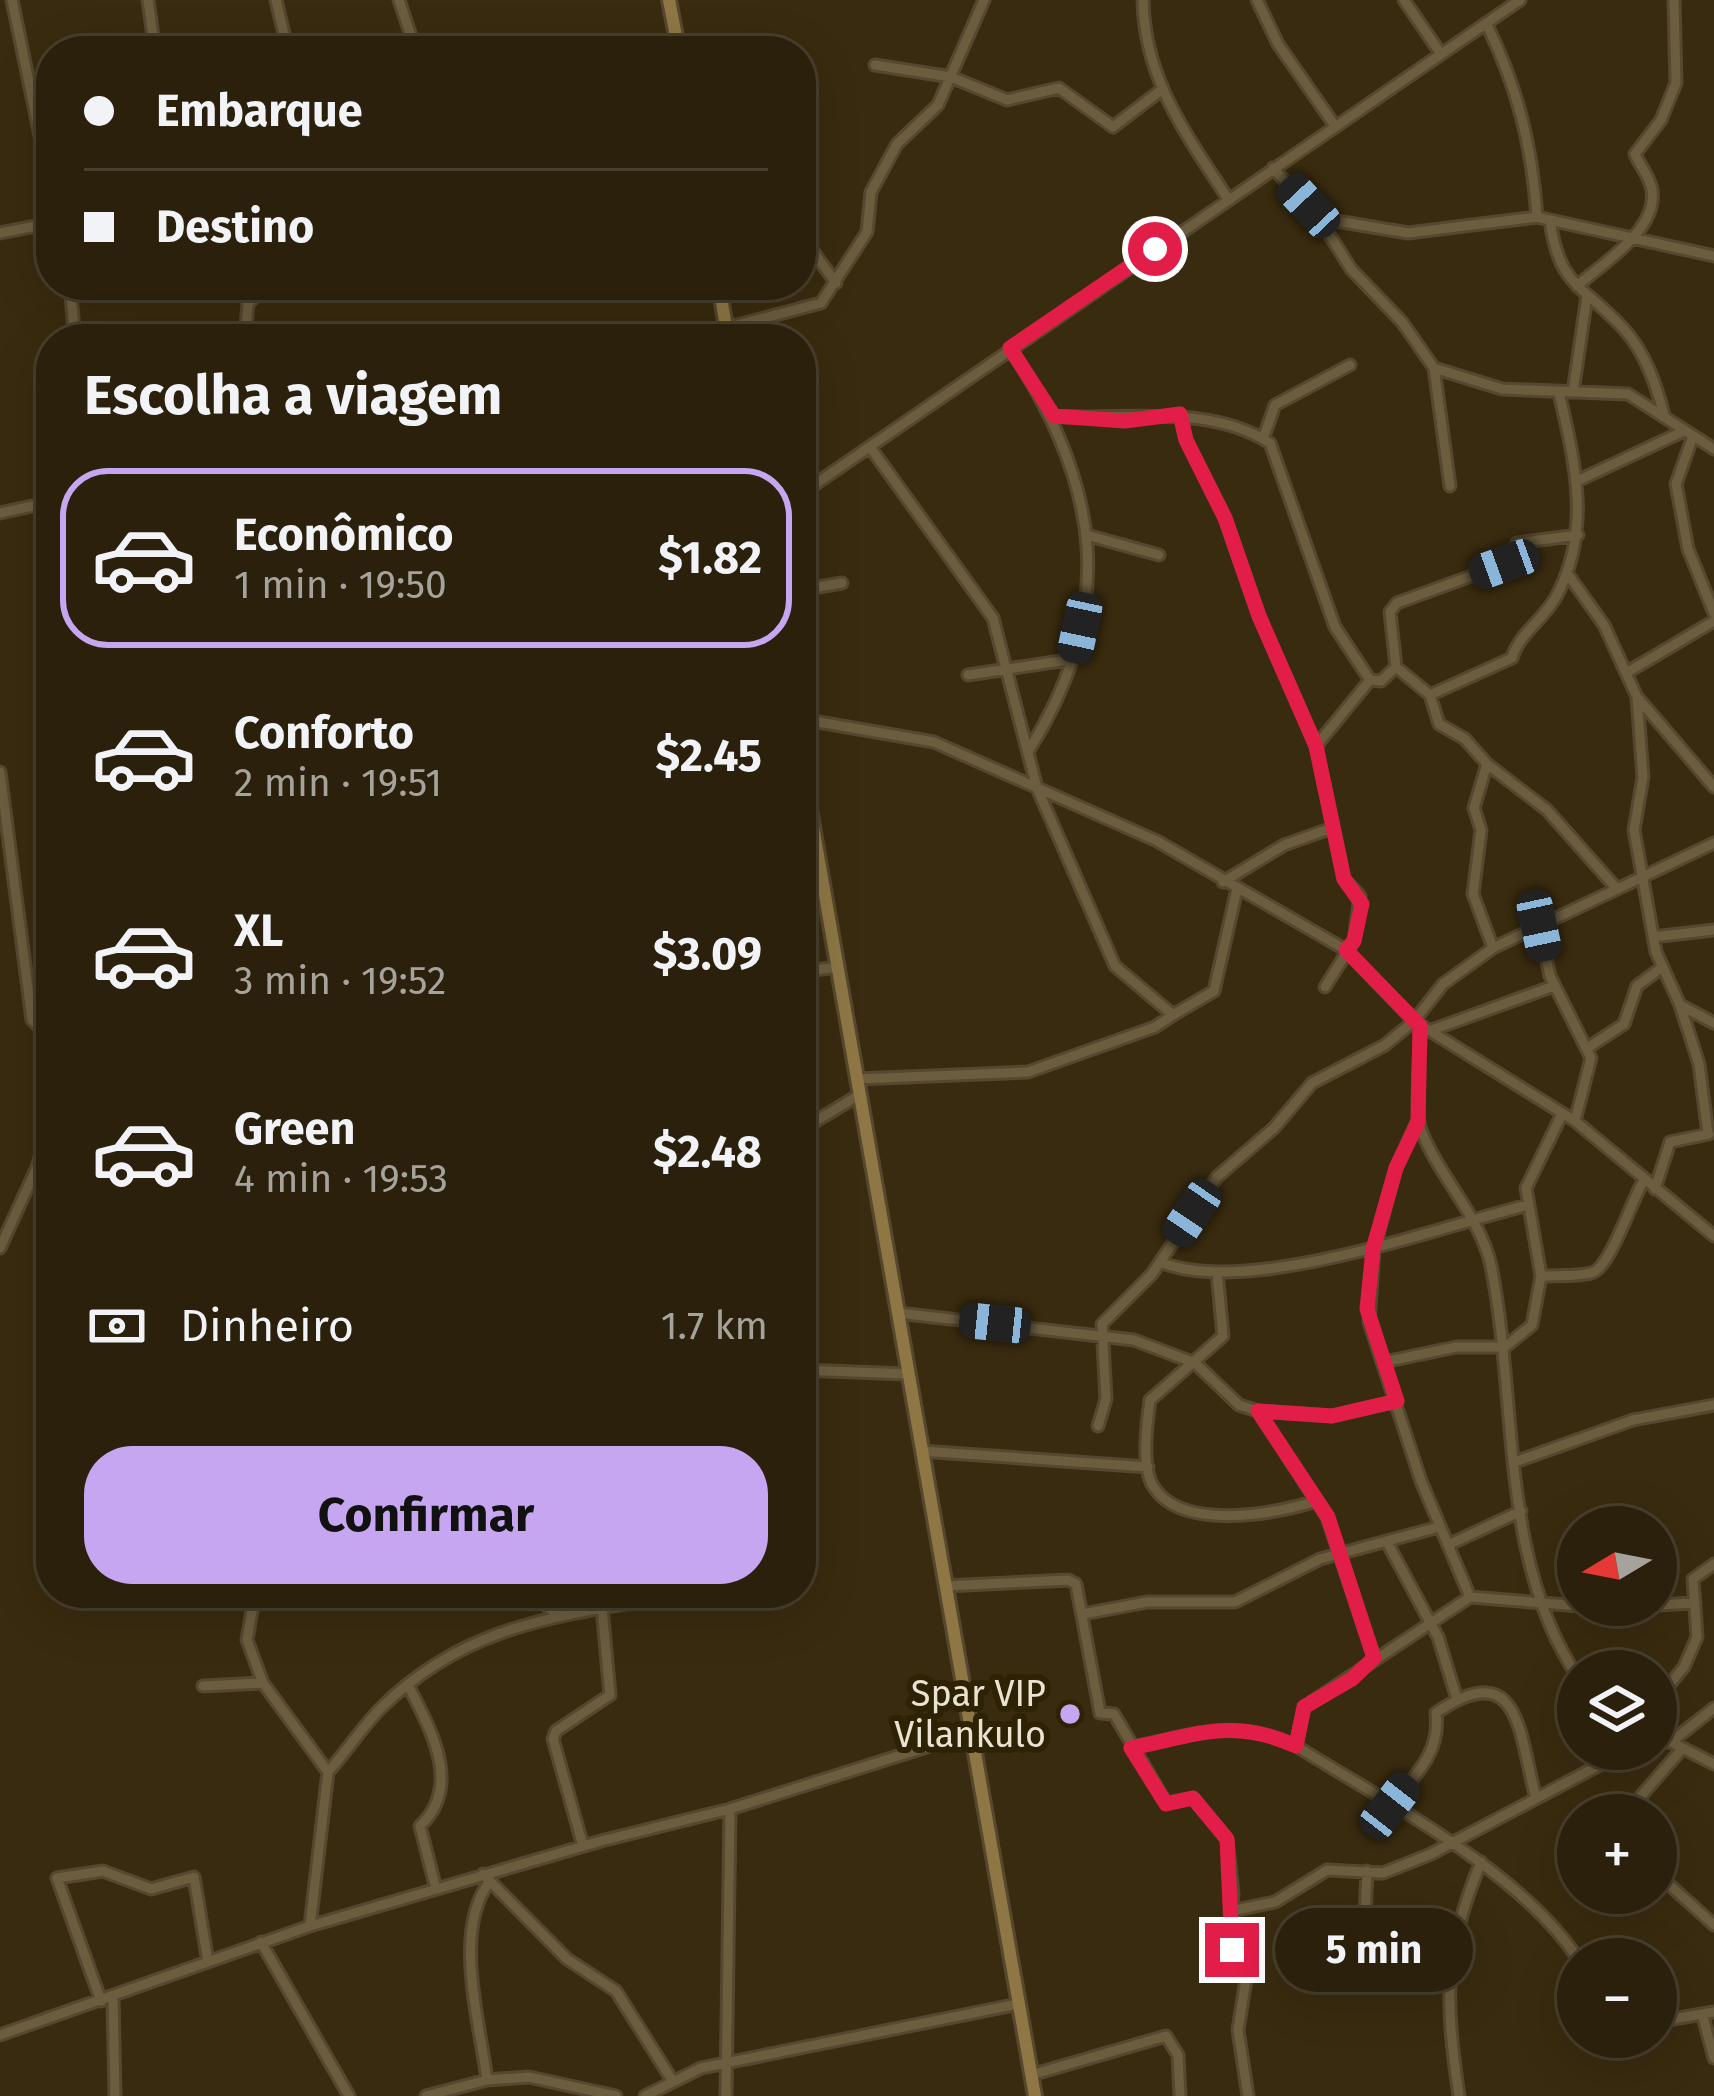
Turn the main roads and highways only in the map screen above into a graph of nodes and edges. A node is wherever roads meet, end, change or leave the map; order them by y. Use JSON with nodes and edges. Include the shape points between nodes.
{"nodes":[{"id":1,"x":669,"y":0,"type":"edge"},
{"id":2,"x":676,"y":36,"type":"edge"},
{"id":3,"x":816,"y":873,"type":"edge"},
{"id":4,"x":1035,"y":2096,"type":"edge"}],
"edges":[{"from":1,"to":2,"type":"main road"},
{"from":3,"to":4,"type":"main road"}]}
